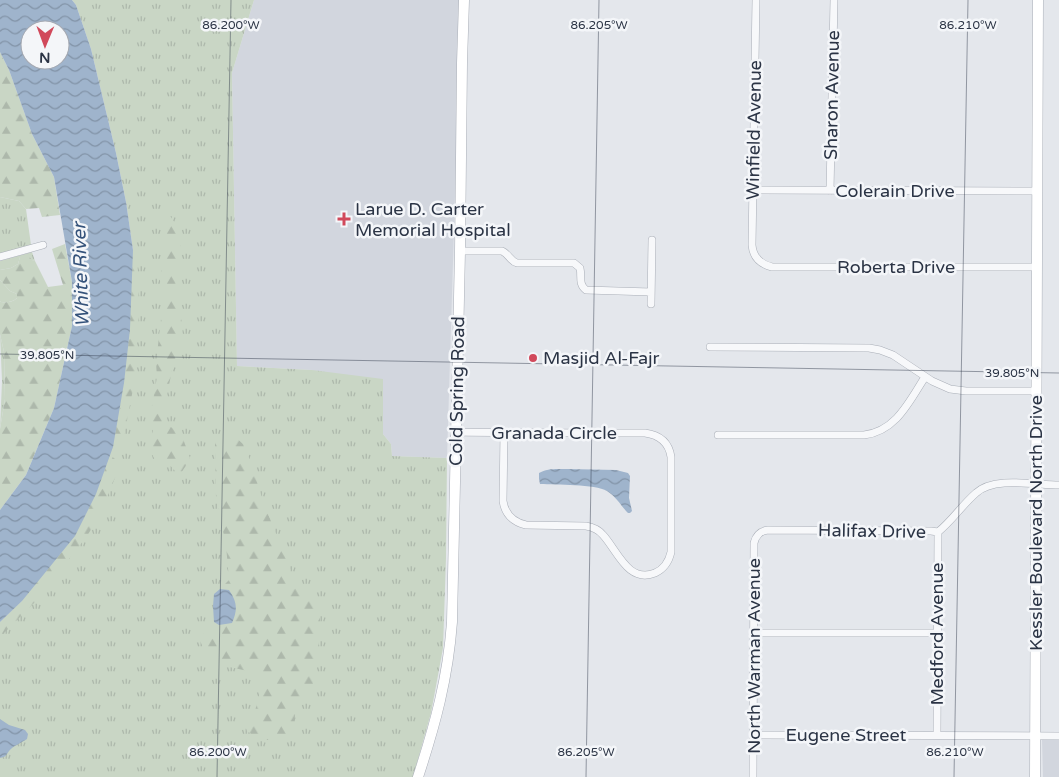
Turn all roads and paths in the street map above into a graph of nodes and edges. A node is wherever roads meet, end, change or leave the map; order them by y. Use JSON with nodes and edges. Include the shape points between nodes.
{"nodes":[{"id":1,"x":464,"y":0,"type":"edge"},
{"id":2,"x":756,"y":0,"type":"edge"},
{"id":3,"x":834,"y":0,"type":"edge"},
{"id":4,"x":1038,"y":0,"type":"edge"},
{"id":5,"x":753,"y":190,"type":"junction"},
{"id":6,"x":830,"y":191,"type":"junction"},
{"id":7,"x":1037,"y":191,"type":"junction"},
{"id":8,"x":652,"y":240,"type":"dead end"},
{"id":9,"x":43,"y":245,"type":"dead end"},
{"id":10,"x":460,"y":251,"type":"junction"},
{"id":11,"x":0,"y":257,"type":"edge"},
{"id":12,"x":757,"y":260,"type":"joint"},
{"id":13,"x":1037,"y":267,"type":"junction"},
{"id":14,"x":651,"y":292,"type":"junction"},
{"id":15,"x":651,"y":304,"type":"dead end"},
{"id":16,"x":710,"y":347,"type":"dead end"},
{"id":17,"x":925,"y":377,"type":"junction"},
{"id":18,"x":1037,"y":391,"type":"junction"},
{"id":19,"x":456,"y":432,"type":"junction"},
{"id":20,"x":504,"y":432,"type":"junction"},
{"id":21,"x":718,"y":435,"type":"dead end"},
{"id":22,"x":1037,"y":484,"type":"junction"},
{"id":23,"x":1059,"y":485,"type":"edge"},
{"id":24,"x":938,"y":532,"type":"junction"},
{"id":25,"x":757,"y":536,"type":"joint"},
{"id":26,"x":754,"y":633,"type":"junction"},
{"id":27,"x":938,"y":633,"type":"junction"},
{"id":28,"x":753,"y":735,"type":"junction"},
{"id":29,"x":937,"y":735,"type":"junction"},
{"id":30,"x":1036,"y":736,"type":"junction"},
{"id":31,"x":1059,"y":736,"type":"edge"},
{"id":32,"x":418,"y":777,"type":"edge"},
{"id":33,"x":753,"y":777,"type":"edge"},
{"id":34,"x":1035,"y":777,"type":"edge"}],
"edges":[{"from":1,"to":10,"type":"street","name":"Cold Spring Road"},
{"from":2,"to":5,"type":"street","name":"Winfield Avenue"},
{"from":3,"to":6,"type":"street","name":"Sharon Avenue"},
{"from":4,"to":7,"type":"street","name":"Kessler Boulevard North Drive"},
{"from":5,"to":6,"type":"street","name":"Colerain Drive"},
{"from":5,"to":12,"type":"street","name":"Winfield Avenue","via":[[752,245]]},
{"from":6,"to":7,"type":"street","name":"Colerain Drive"},
{"from":7,"to":13,"type":"street","name":"Kessler Boulevard North Drive"},
{"from":8,"to":14,"type":"street"},
{"from":9,"to":11,"type":"street"},
{"from":10,"to":14,"type":"street","via":[[502,252],[517,263],[574,263],[580,269],[581,284],[586,290]]},
{"from":10,"to":19,"type":"street","name":"Cold Spring Road"},
{"from":12,"to":13,"type":"street","name":"Roberta Drive","via":[[772,267]]},
{"from":13,"to":18,"type":"street","name":"Kessler Boulevard North Drive"},
{"from":14,"to":15,"type":"street"},
{"from":16,"to":17,"type":"street","via":[[869,348],[893,355]]},
{"from":17,"to":18,"type":"street","via":[[958,390]]},
{"from":17,"to":21,"type":"street","via":[[897,419],[874,434]]},
{"from":18,"to":22,"type":"street","name":"Kessler Boulevard North Drive"},
{"from":19,"to":20,"type":"street","name":"Granada Circle"},
{"from":19,"to":32,"type":"street","name":"Cold Spring Road","via":[[450,644],[441,698]]},
{"from":20,"to":20,"type":"street","name":"Granada Circle","via":[[502,498],[511,518],[526,525],[589,526],[603,535],[633,571],[654,574],[664,567],[671,552],[671,457],[665,442],[652,434]]},
{"from":22,"to":23,"type":"street","name":"Halifax Drive"},
{"from":22,"to":24,"type":"street","name":"Halifax Drive","via":[[998,483],[988,486],[974,494]]},
{"from":22,"to":30,"type":"street","name":"Kessler Boulevard North Drive"},
{"from":24,"to":25,"type":"street","name":"Halifax Drive","via":[[768,530]]},
{"from":24,"to":27,"type":"street","name":"Medford Avenue"},
{"from":25,"to":26,"type":"street","name":"North Warman Avenue","via":[[754,543]]},
{"from":26,"to":27,"type":"street"},
{"from":26,"to":28,"type":"street","name":"North Warman Avenue"},
{"from":27,"to":29,"type":"street","name":"Medford Avenue"},
{"from":28,"to":29,"type":"street","name":"Eugene Street"},
{"from":28,"to":33,"type":"street","name":"North Warman Avenue"},
{"from":29,"to":30,"type":"street","name":"Eugene Street"},
{"from":30,"to":31,"type":"street","name":"Eugene Street"},
{"from":30,"to":34,"type":"street","name":"Kessler Boulevard North Drive"}]}
